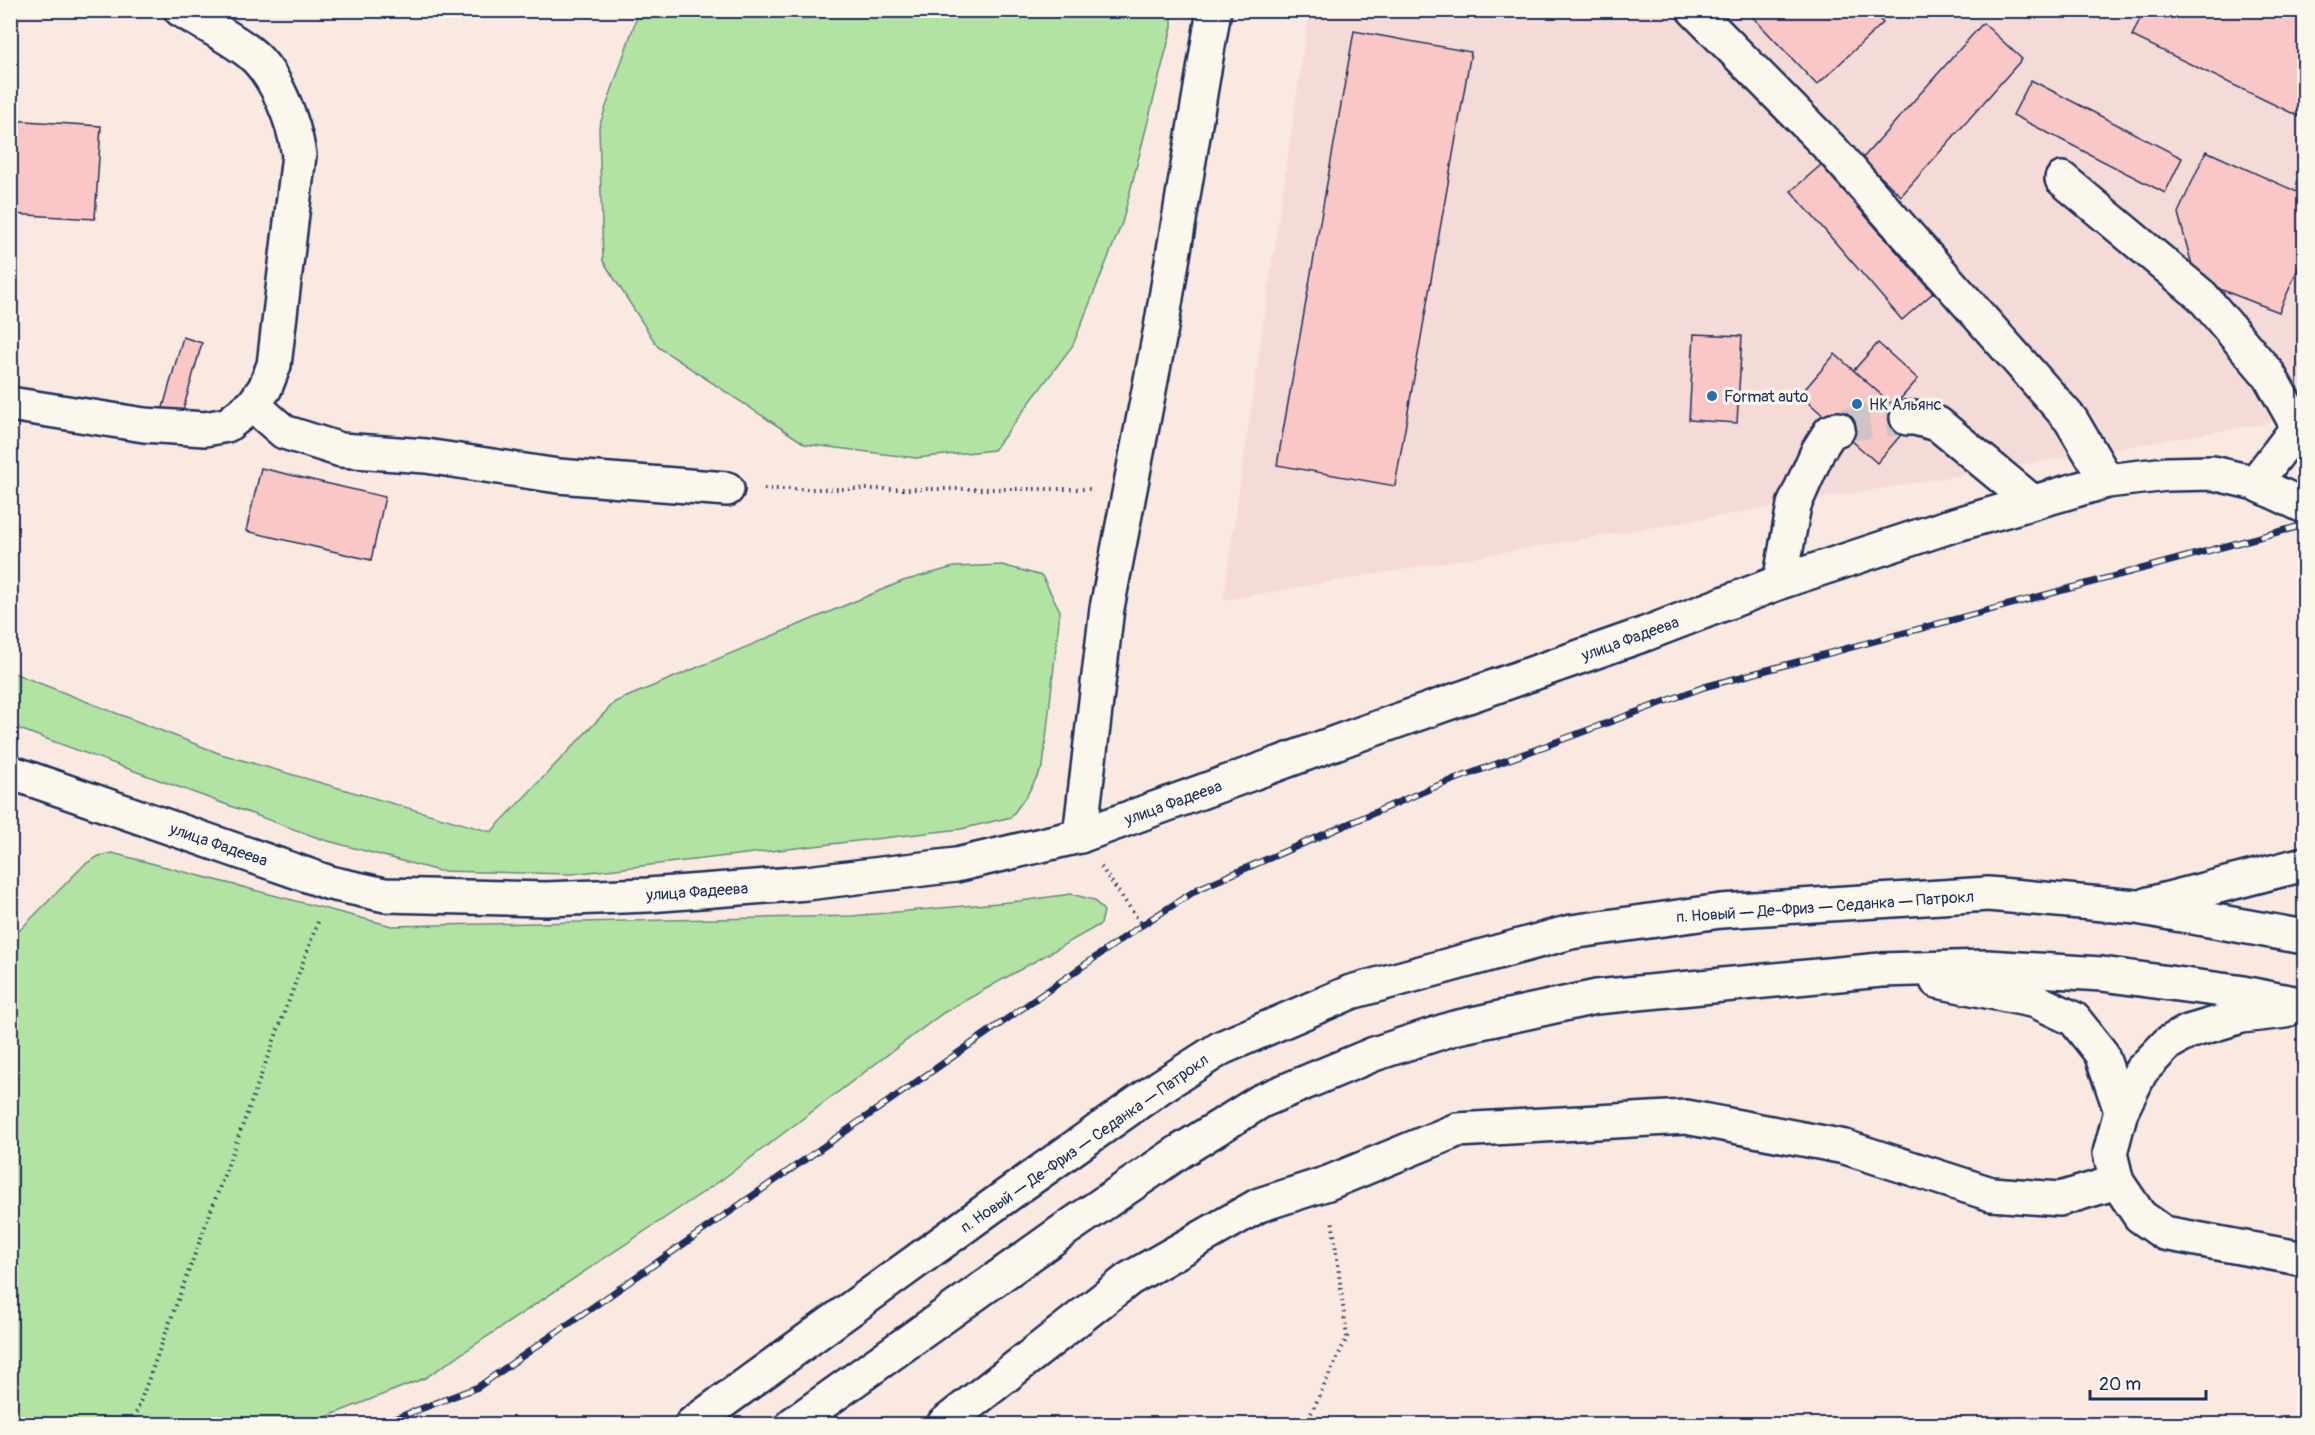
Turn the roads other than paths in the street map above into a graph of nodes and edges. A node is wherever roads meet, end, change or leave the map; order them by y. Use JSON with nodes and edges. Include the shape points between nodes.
{"nodes":[{"id":1,"x":182,"y":10,"type":"edge"},
{"id":2,"x":1214,"y":10,"type":"edge"},
{"id":3,"x":1694,"y":10,"type":"edge"},
{"id":4,"x":2062,"y":179,"type":"dead end"},
{"id":5,"x":10,"y":404,"type":"edge"},
{"id":6,"x":253,"y":405,"type":"junction"},
{"id":7,"x":1907,"y":418,"type":"tunnel mouth"},
{"id":8,"x":2301,"y":425,"type":"edge"},
{"id":9,"x":1838,"y":429,"type":"tunnel mouth"},
{"id":10,"x":2107,"y":481,"type":"junction"},
{"id":11,"x":2255,"y":483,"type":"junction"},
{"id":12,"x":727,"y":489,"type":"road end"},
{"id":13,"x":2031,"y":501,"type":"junction"},
{"id":14,"x":2304,"y":506,"type":"edge"},
{"id":15,"x":1780,"y":582,"type":"junction"},
{"id":16,"x":10,"y":772,"type":"edge"},
{"id":17,"x":1080,"y":836,"type":"junction"},
{"id":18,"x":2304,"y":864,"type":"edge"},
{"id":19,"x":2137,"y":907,"type":"junction"},
{"id":20,"x":2304,"y":937,"type":"edge"},
{"id":21,"x":1881,"y":970,"type":"junction"},
{"id":22,"x":2304,"y":1007,"type":"edge"},
{"id":23,"x":2121,"y":1111,"type":"junction"},
{"id":24,"x":2117,"y":1182,"type":"junction"},
{"id":25,"x":2304,"y":1259,"type":"edge"},
{"id":26,"x":692,"y":1425,"type":"edge"},
{"id":27,"x":793,"y":1425,"type":"edge"},
{"id":28,"x":944,"y":1425,"type":"edge"}],
"edges":[{"from":1,"to":6,"type":"main road","via":[[251,53],[274,82],[296,136],[298,155],[273,365],[266,388]]},
{"from":2,"to":17,"type":"main road","via":[[1161,328],[1107,608]]},
{"from":3,"to":10,"type":"main road","via":[[1833,151],[2071,420]]},
{"from":4,"to":8,"type":"main road","via":[[2202,296],[2269,375]]},
{"from":5,"to":6,"type":"main road","via":[[144,425],[205,429],[227,425]]},
{"from":6,"to":12,"type":"main road","via":[[284,432],[341,450],[426,456],[558,476]]},
{"from":7,"to":13,"type":"main road","via":[[1938,424]]},
{"from":8,"to":11,"type":"main road"},
{"from":9,"to":15,"type":"main road","via":[[1830,432],[1818,451],[1794,505]]},
{"from":10,"to":11,"type":"main road","name":"улица Фадеева","via":[[2213,473]]},
{"from":10,"to":13,"type":"main road","name":"улица Фадеева"},
{"from":11,"to":14,"type":"main road","name":"улица Фадеева"},
{"from":13,"to":15,"type":"main road","name":"улица Фадеева"},
{"from":15,"to":17,"type":"main road","name":"улица Фадеева"},
{"from":16,"to":17,"type":"main road","name":"улица Фадеева","via":[[330,883],[385,894],[546,899],[807,883],[956,865]]},
{"from":18,"to":19,"type":"main road"},
{"from":19,"to":20,"type":"main road","name":"п. Новый — Де-Фриз — Седанка — Патрокл"},
{"from":19,"to":26,"type":"main road","name":"п. Новый — Де-Фриз — Седанка — Патрокл","via":[[1988,894],[1721,911],[1571,932],[1351,992],[1221,1048],[1160,1087]]},
{"from":21,"to":22,"type":"main road","via":[[1987,967],[2102,974],[2237,992]]},
{"from":21,"to":23,"type":"main road","via":[[2036,1001],[2074,1019],[2101,1053]]},
{"from":21,"to":27,"type":"main road","via":[[1596,997],[1454,1028],[1374,1054],[1261,1101],[1063,1231]]},
{"from":22,"to":23,"type":"main road","via":[[2242,1016],[2188,1032],[2168,1043],[2141,1071]]},
{"from":23,"to":24,"type":"main road","via":[[2110,1153]]},
{"from":24,"to":25,"type":"main road","via":[[2140,1216],[2164,1233]]},
{"from":24,"to":28,"type":"main road","via":[[2060,1199],[1991,1194],[1845,1147],[1686,1117],[1457,1130],[1328,1183],[1259,1205],[1129,1279]]}]}
